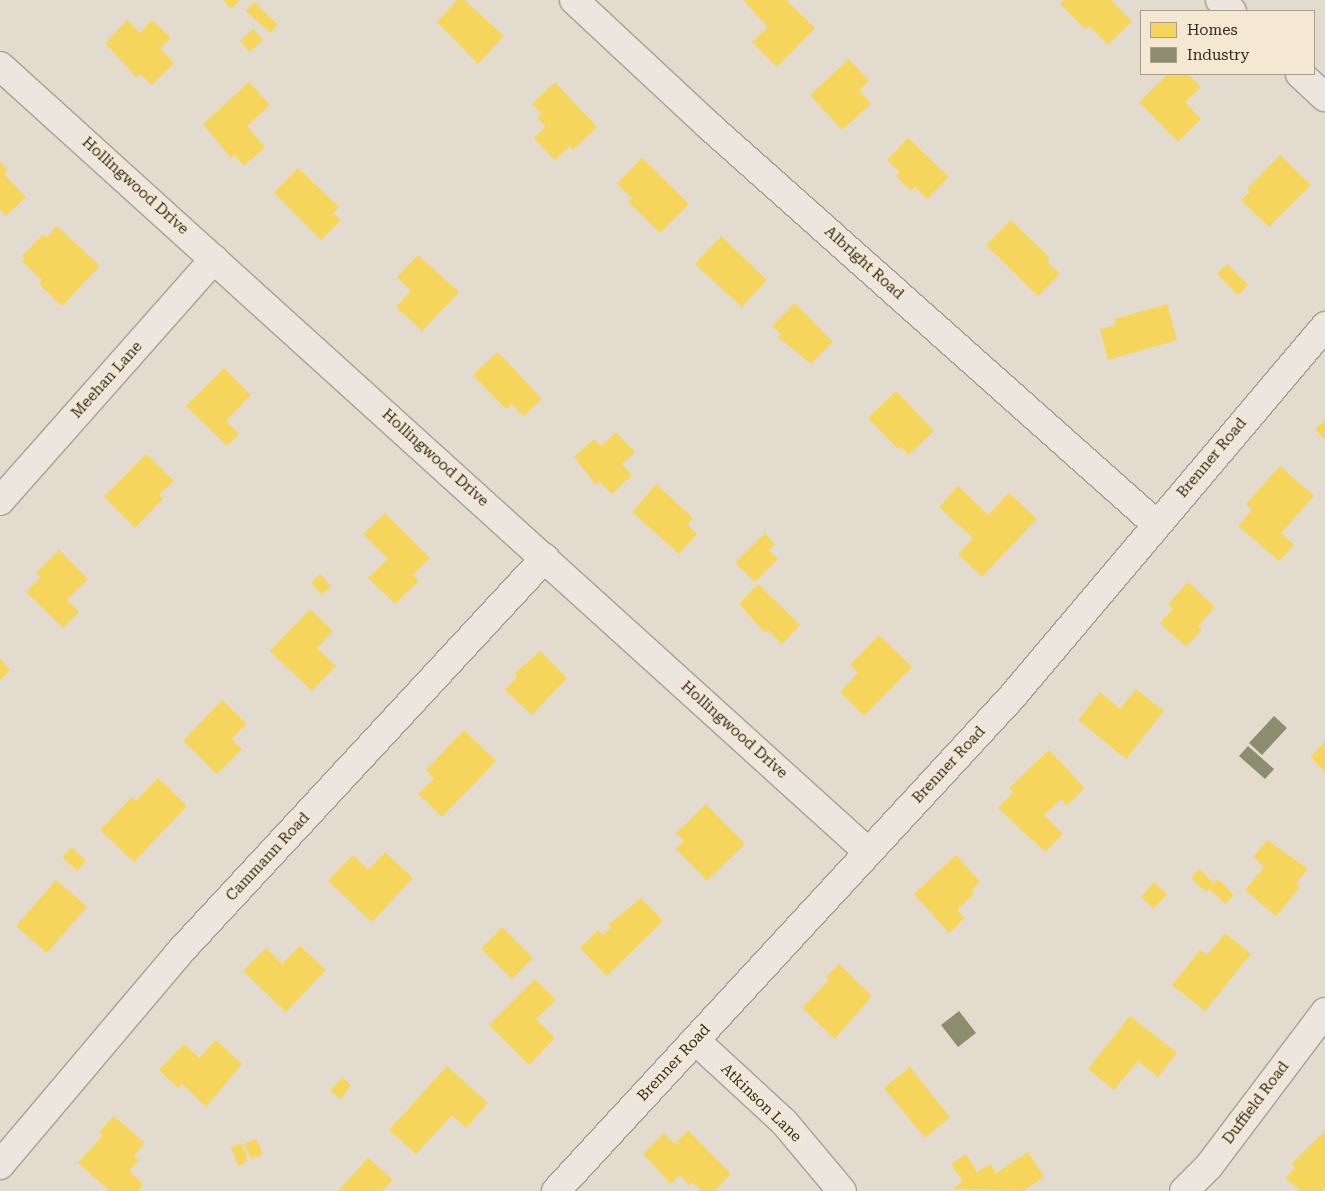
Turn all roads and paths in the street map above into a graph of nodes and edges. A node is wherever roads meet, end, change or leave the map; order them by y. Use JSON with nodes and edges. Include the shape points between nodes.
{"nodes":[{"id":1,"x":574,"y":0,"type":"edge"},
{"id":2,"x":1220,"y":0,"type":"edge"},
{"id":3,"x":1231,"y":10,"type":"edge"},
{"id":4,"x":0,"y":66,"type":"edge"},
{"id":5,"x":1301,"y":75,"type":"edge"},
{"id":6,"x":1325,"y":96,"type":"edge"},
{"id":7,"x":214,"y":259,"type":"junction"},
{"id":8,"x":1325,"y":326,"type":"edge"},
{"id":9,"x":0,"y":502,"type":"edge"},
{"id":10,"x":1156,"y":524,"type":"junction"},
{"id":11,"x":545,"y":558,"type":"junction"},
{"id":12,"x":868,"y":852,"type":"junction"},
{"id":13,"x":1325,"y":1012,"type":"edge"},
{"id":14,"x":695,"y":1040,"type":"junction"},
{"id":15,"x":0,"y":1165,"type":"edge"},
{"id":16,"x":556,"y":1191,"type":"edge"},
{"id":17,"x":842,"y":1191,"type":"edge"},
{"id":18,"x":1184,"y":1191,"type":"edge"}],
"edges":[{"from":1,"to":10,"type":"street","name":"Albright Road"},
{"from":2,"to":3,"type":"street"},
{"from":4,"to":7,"type":"street","name":"Hollingwood Drive"},
{"from":5,"to":6,"type":"street"},
{"from":7,"to":9,"type":"street","name":"Meehan Lane"},
{"from":7,"to":11,"type":"street","name":"Hollingwood Drive"},
{"from":8,"to":10,"type":"street","name":"Brenner Road"},
{"from":10,"to":12,"type":"street","name":"Brenner Road","via":[[1011,698]]},
{"from":11,"to":12,"type":"street","name":"Hollingwood Drive"},
{"from":11,"to":15,"type":"street","name":"Cammann Road","via":[[178,954]]},
{"from":12,"to":14,"type":"street","name":"Brenner Road"},
{"from":13,"to":18,"type":"street","name":"Duffield Road","via":[[1209,1166]]},
{"from":14,"to":16,"type":"street","name":"Brenner Road"},
{"from":14,"to":17,"type":"street","name":"Atkinson Lane","via":[[784,1122]]}]}
